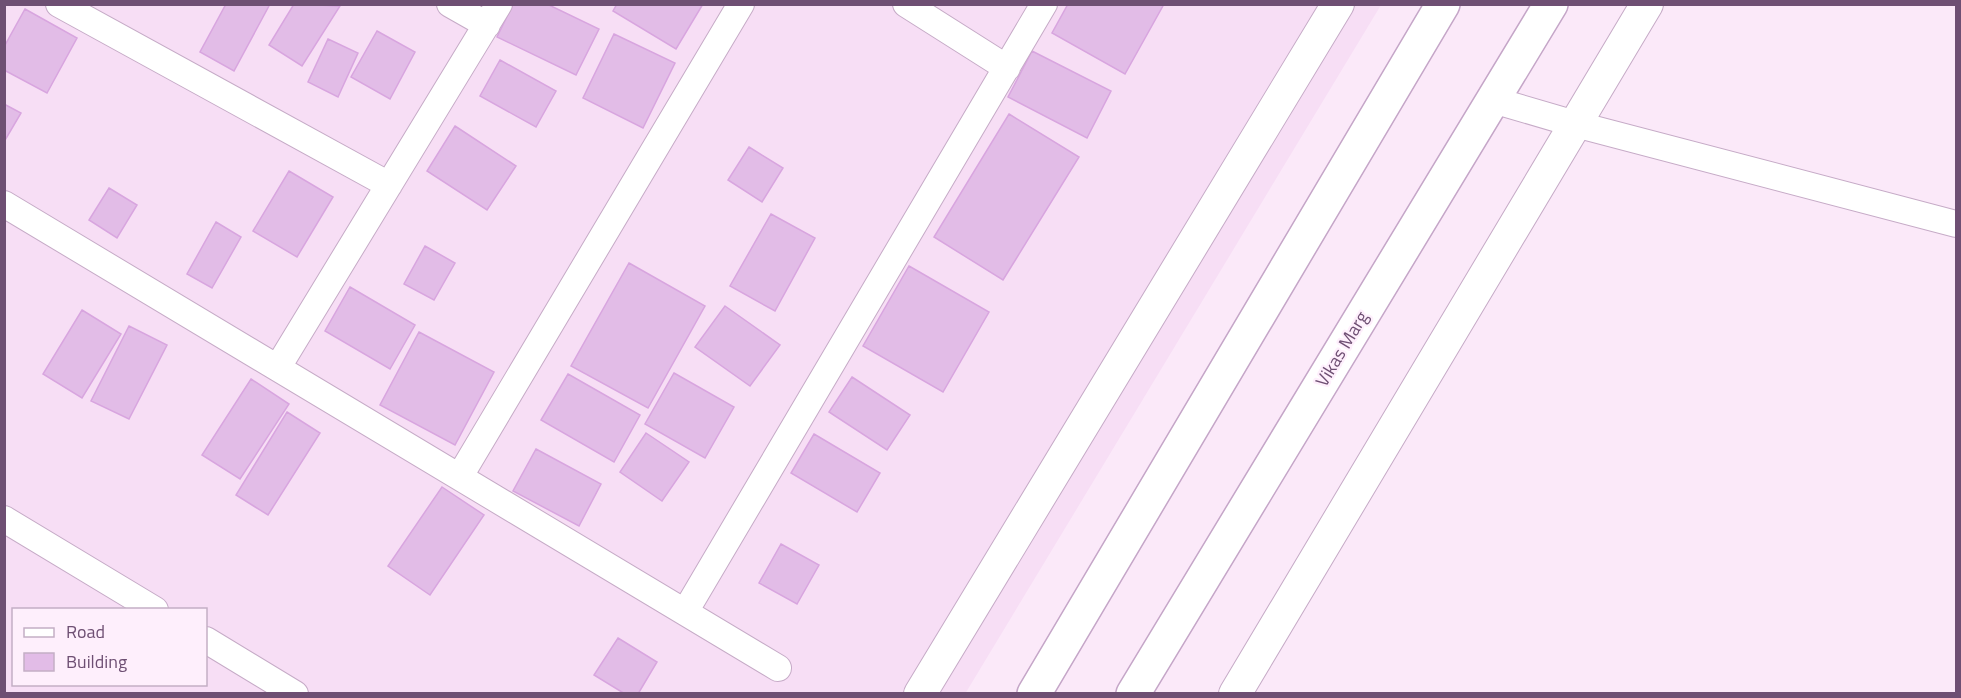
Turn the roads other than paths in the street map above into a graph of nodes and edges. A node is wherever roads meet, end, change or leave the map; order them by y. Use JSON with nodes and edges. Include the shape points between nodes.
{"nodes":[{"id":1,"x":59,"y":4,"type":"edge"},
{"id":2,"x":450,"y":4,"type":"edge"},
{"id":3,"x":741,"y":4,"type":"edge"},
{"id":4,"x":906,"y":4,"type":"edge"},
{"id":5,"x":1044,"y":4,"type":"edge"},
{"id":6,"x":1338,"y":4,"type":"edge"},
{"id":7,"x":1443,"y":4,"type":"edge"},
{"id":8,"x":1551,"y":4,"type":"edge"},
{"id":9,"x":1647,"y":4,"type":"edge"},
{"id":10,"x":493,"y":15,"type":"edge"},
{"id":11,"x":1007,"y":68,"type":"junction"},
{"id":12,"x":1493,"y":100,"type":"junction"},
{"id":13,"x":1575,"y":124,"type":"junction"},
{"id":14,"x":389,"y":185,"type":"junction"},
{"id":15,"x":4,"y":204,"type":"edge"},
{"id":16,"x":1956,"y":224,"type":"edge"},
{"id":17,"x":278,"y":367,"type":"junction"},
{"id":18,"x":460,"y":476,"type":"junction"},
{"id":19,"x":4,"y":519,"type":"edge"},
{"id":20,"x":153,"y":608,"type":"edge"},
{"id":21,"x":685,"y":612,"type":"junction"},
{"id":22,"x":207,"y":641,"type":"edge"},
{"id":23,"x":778,"y":668,"type":"dead end"},
{"id":24,"x":295,"y":693,"type":"edge"},
{"id":25,"x":920,"y":693,"type":"edge"},
{"id":26,"x":1034,"y":693,"type":"edge"},
{"id":27,"x":1133,"y":693,"type":"edge"},
{"id":28,"x":1235,"y":693,"type":"edge"}],
"edges":[{"from":1,"to":14,"type":"street"},
{"from":2,"to":10,"type":"street"},
{"from":3,"to":18,"type":"street"},
{"from":4,"to":11,"type":"street"},
{"from":5,"to":11,"type":"street"},
{"from":6,"to":25,"type":"street"},
{"from":7,"to":26,"type":"main road"},
{"from":8,"to":12,"type":"main road","name":"Vikas Marg"},
{"from":9,"to":13,"type":"street"},
{"from":10,"to":14,"type":"street"},
{"from":11,"to":21,"type":"street"},
{"from":12,"to":13,"type":"street"},
{"from":12,"to":27,"type":"main road","name":"Vikas Marg"},
{"from":13,"to":16,"type":"street"},
{"from":13,"to":28,"type":"street"},
{"from":14,"to":17,"type":"street"},
{"from":15,"to":17,"type":"street"},
{"from":17,"to":18,"type":"street"},
{"from":18,"to":21,"type":"street"},
{"from":19,"to":20,"type":"street"},
{"from":21,"to":23,"type":"street"},
{"from":22,"to":24,"type":"street"}]}
